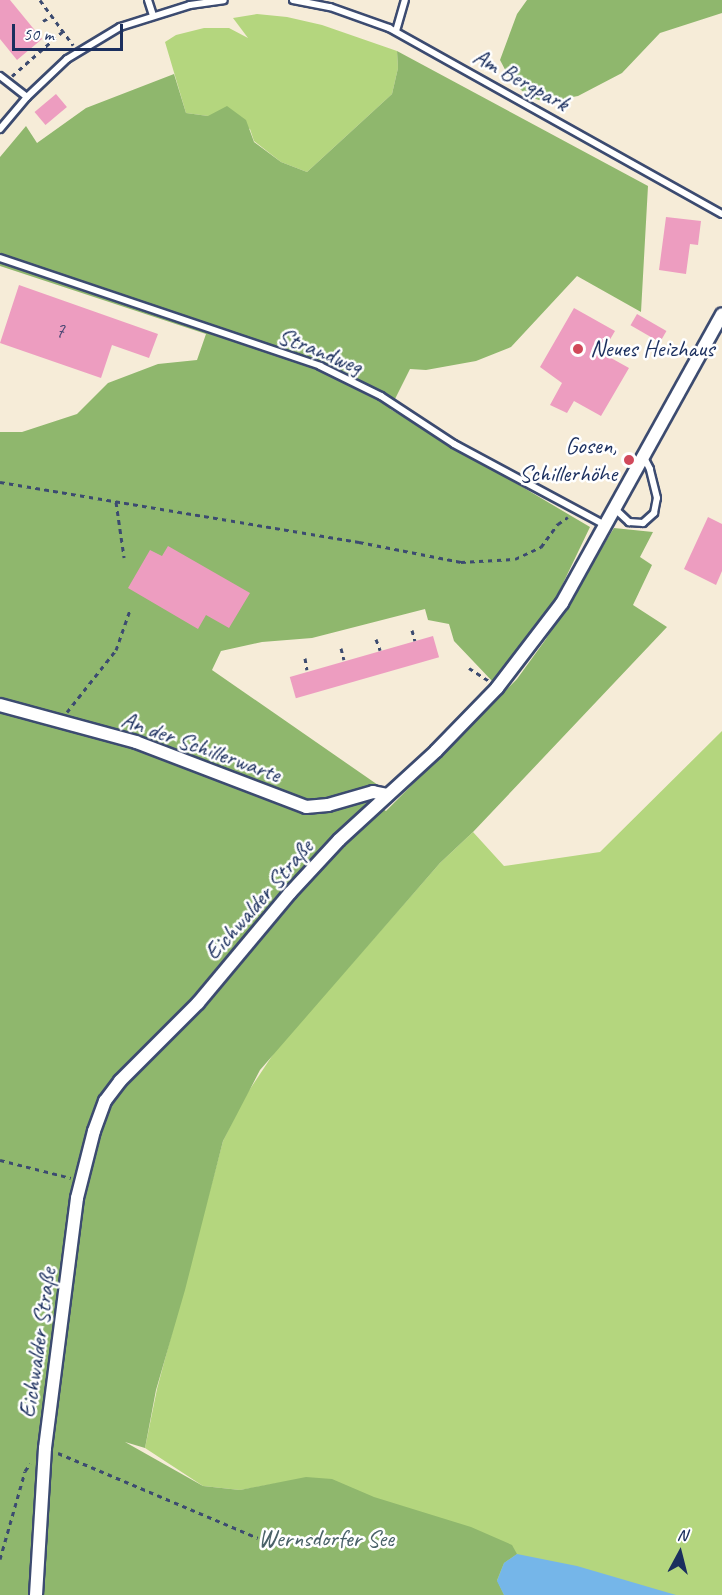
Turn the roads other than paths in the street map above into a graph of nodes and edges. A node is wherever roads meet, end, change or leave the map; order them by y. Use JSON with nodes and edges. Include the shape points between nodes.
{"nodes":[{"id":1,"x":148,"y":0,"type":"edge"},
{"id":2,"x":224,"y":0,"type":"edge"},
{"id":3,"x":293,"y":0,"type":"edge"},
{"id":4,"x":405,"y":0,"type":"edge"},
{"id":5,"x":324,"y":3,"type":"edge"},
{"id":6,"x":153,"y":15,"type":"junction"},
{"id":7,"x":396,"y":31,"type":"junction"},
{"id":8,"x":0,"y":76,"type":"edge"},
{"id":9,"x":27,"y":97,"type":"junction"},
{"id":10,"x":0,"y":129,"type":"edge"},
{"id":11,"x":722,"y":214,"type":"edge"},
{"id":12,"x":0,"y":258,"type":"edge"},
{"id":13,"x":722,"y":314,"type":"edge"},
{"id":14,"x":643,"y":455,"type":"junction"},
{"id":15,"x":614,"y":508,"type":"junction"},
{"id":16,"x":605,"y":525,"type":"junction"},
{"id":17,"x":0,"y":705,"type":"edge"},
{"id":18,"x":387,"y":795,"type":"junction"},
{"id":19,"x":36,"y":1595,"type":"edge"}],
"edges":[{"from":1,"to":6,"type":"lane"},
{"from":2,"to":6,"type":"lane"},
{"from":3,"to":5,"type":"lane","name":"Am Bergpark"},
{"from":4,"to":7,"type":"lane"},
{"from":5,"to":7,"type":"lane","name":"Am Bergpark"},
{"from":6,"to":9,"type":"lane","via":[[120,27],[78,52]]},
{"from":7,"to":11,"type":"lane","name":"Am Bergpark"},
{"from":8,"to":9,"type":"lane"},
{"from":9,"to":10,"type":"lane"},
{"from":12,"to":16,"type":"lane","name":"Strandweg","via":[[320,366],[381,396],[454,444]]},
{"from":13,"to":14,"type":"street","name":"Eichwalder Straße"},
{"from":14,"to":15,"type":"street","name":"Eichwalder Straße"},
{"from":14,"to":15,"type":"lane","via":[[657,498],[654,513],[643,523],[629,522]]},
{"from":15,"to":16,"type":"street","name":"Eichwalder Straße"},
{"from":16,"to":18,"type":"street","name":"Eichwalder Straße","via":[[562,603],[497,688],[436,752]]},
{"from":17,"to":18,"type":"street","name":"An der Schillerwarte","via":[[136,742],[306,807],[373,792]]},
{"from":18,"to":19,"type":"street","name":"Eichwalder Straße","via":[[290,893],[198,1003],[105,1101],[81,1181],[45,1448]]}]}
